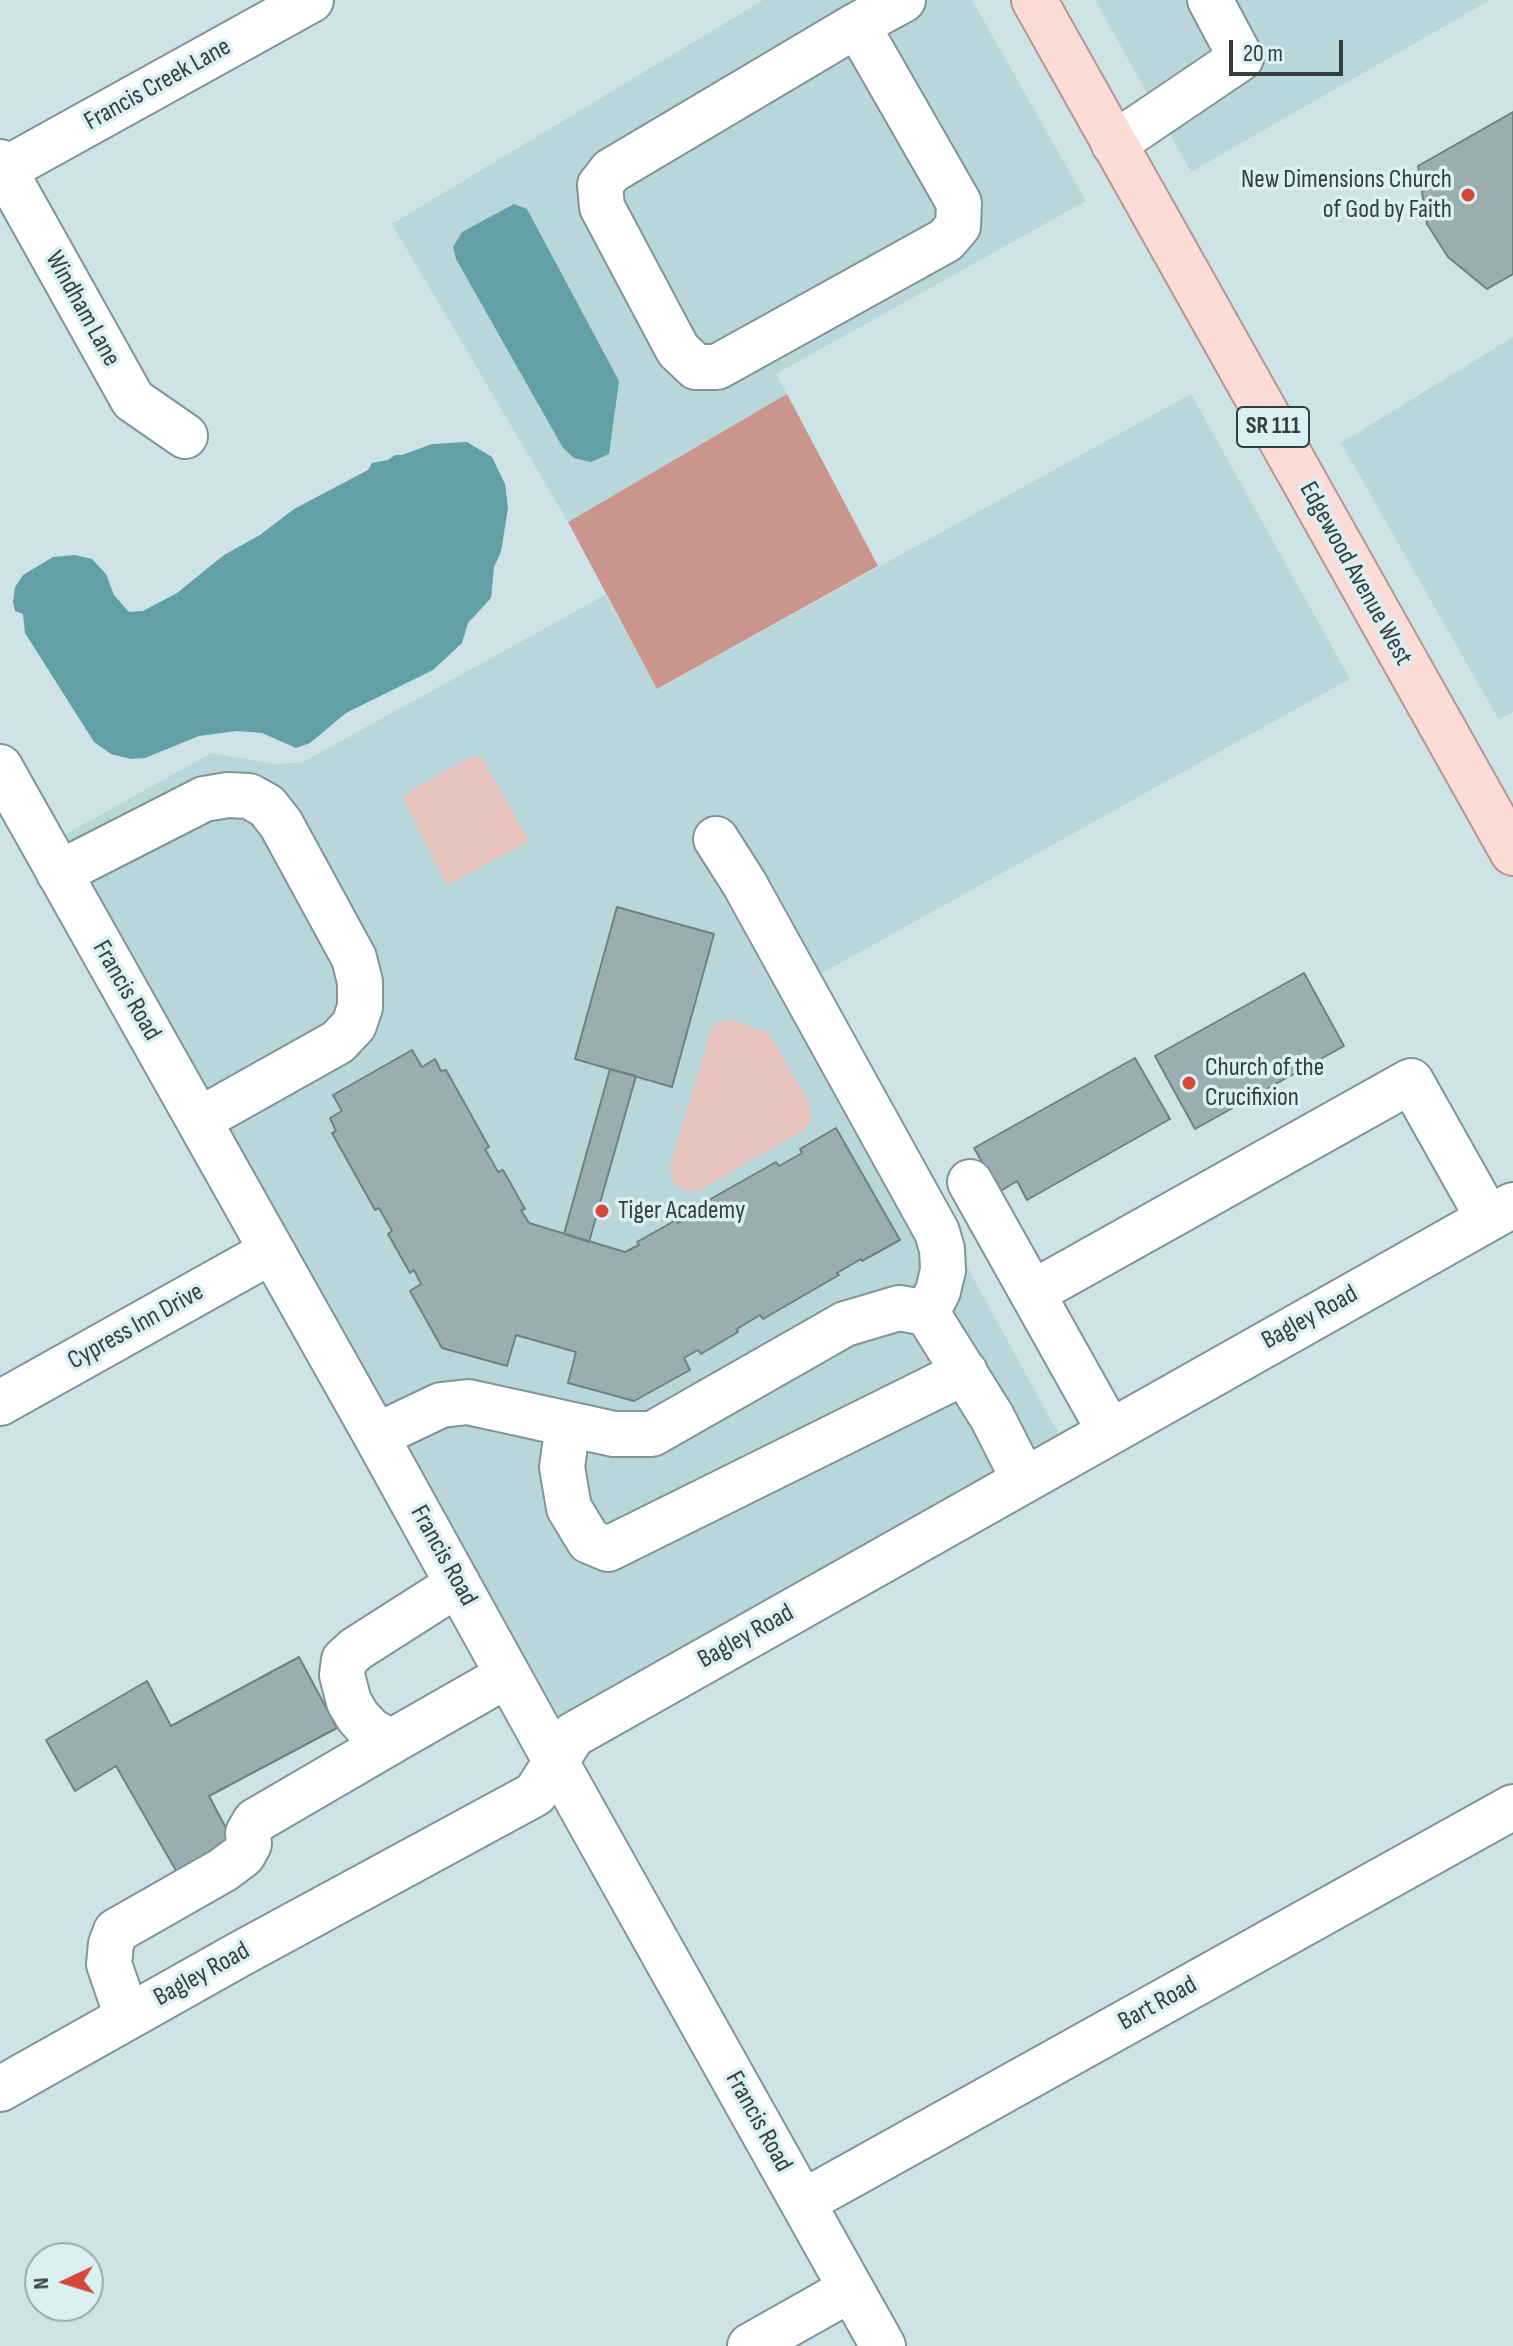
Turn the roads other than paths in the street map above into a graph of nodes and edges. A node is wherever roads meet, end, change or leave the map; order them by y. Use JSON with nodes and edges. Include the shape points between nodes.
{"nodes":[{"id":1,"x":311,"y":0,"type":"edge"},
{"id":2,"x":903,"y":0,"type":"edge"},
{"id":3,"x":1034,"y":0,"type":"edge"},
{"id":4,"x":1210,"y":0,"type":"edge"},
{"id":5,"x":857,"y":25,"type":"junction"},
{"id":6,"x":1114,"y":144,"type":"junction"},
{"id":7,"x":2,"y":166,"type":"edge"},
{"id":8,"x":185,"y":436,"type":"dead end"},
{"id":9,"x":0,"y":767,"type":"edge"},
{"id":10,"x":716,"y":839,"type":"dead end"},
{"id":11,"x":1513,"y":853,"type":"edge"},
{"id":12,"x":59,"y":873,"type":"junction"},
{"id":13,"x":199,"y":1120,"type":"junction"},
{"id":14,"x":970,"y":1182,"type":"dead end"},
{"id":15,"x":1500,"y":1212,"type":"edge"},
{"id":16,"x":272,"y":1251,"type":"junction"},
{"id":17,"x":1032,"y":1293,"type":"junction"},
{"id":18,"x":927,"y":1313,"type":"junction"},
{"id":19,"x":965,"y":1372,"type":"junction"},
{"id":20,"x":0,"y":1403,"type":"edge"},
{"id":21,"x":568,"y":1424,"type":"junction"},
{"id":22,"x":1110,"y":1432,"type":"junction"},
{"id":23,"x":376,"y":1436,"type":"junction"},
{"id":24,"x":1024,"y":1480,"type":"junction"},
{"id":25,"x":458,"y":1584,"type":"junction"},
{"id":26,"x":508,"y":1675,"type":"junction"},
{"id":27,"x":394,"y":1740,"type":"junction"},
{"id":28,"x":556,"y":1762,"type":"junction"},
{"id":29,"x":1513,"y":1807,"type":"edge"},
{"id":30,"x":131,"y":2015,"type":"junction"},
{"id":31,"x":0,"y":2089,"type":"edge"},
{"id":32,"x":803,"y":2202,"type":"junction"},
{"id":33,"x":851,"y":2289,"type":"junction"},
{"id":34,"x":750,"y":2346,"type":"edge"},
{"id":35,"x":883,"y":2346,"type":"edge"}],
"edges":[{"from":1,"to":7,"type":"street","name":"Francis Creek Lane"},
{"from":2,"to":5,"type":"street"},
{"from":3,"to":6,"type":"main road","name":"Edgewood Avenue West","number":"SR 111"},
{"from":4,"to":6,"type":"street","via":[[1241,58]]},
{"from":5,"to":5,"type":"street","via":[[611,171],[600,185],[602,207],[678,350],[696,367],[717,367],[946,240],[958,226],[959,203]]},
{"from":6,"to":11,"type":"main road","name":"Edgewood Avenue West","number":"SR 111"},
{"from":7,"to":8,"type":"street","name":"Windham Lane","via":[[133,400]]},
{"from":9,"to":12,"type":"street","name":"Francis Road"},
{"from":10,"to":18,"type":"street","via":[[937,1232],[943,1270]]},
{"from":12,"to":13,"type":"street","name":"Francis Road"},
{"from":12,"to":13,"type":"street","via":[[204,799],[249,796],[267,806],[281,824],[354,958],[360,1007],[354,1025],[338,1042]]},
{"from":13,"to":16,"type":"street","name":"Francis Road"},
{"from":14,"to":17,"type":"street"},
{"from":15,"to":17,"type":"street","via":[[1411,1081]]},
{"from":15,"to":22,"type":"street","name":"Bagley Road"},
{"from":16,"to":20,"type":"street","name":"Cypress Inn Drive"},
{"from":16,"to":23,"type":"street","name":"Francis Road"},
{"from":17,"to":22,"type":"street"},
{"from":18,"to":19,"type":"street"},
{"from":18,"to":21,"type":"street","via":[[899,1308],[845,1324],[652,1434],[614,1434]]},
{"from":19,"to":21,"type":"street","via":[[608,1549],[589,1541],[569,1508],[562,1467]]},
{"from":19,"to":24,"type":"street"},
{"from":21,"to":23,"type":"street","via":[[468,1402],[441,1405]]},
{"from":22,"to":24,"type":"street","name":"Bagley Road"},
{"from":23,"to":25,"type":"street","name":"Francis Road"},
{"from":24,"to":28,"type":"street","name":"Bagley Road","via":[[573,1735]]},
{"from":25,"to":26,"type":"street","name":"Francis Road"},
{"from":25,"to":27,"type":"street","via":[[344,1660],[345,1688],[358,1717],[370,1730]]},
{"from":26,"to":27,"type":"street"},
{"from":26,"to":28,"type":"street","name":"Francis Road"},
{"from":27,"to":30,"type":"street","via":[[255,1821],[243,1855],[116,1931],[109,1964]]},
{"from":28,"to":30,"type":"street","name":"Bagley Road","via":[[535,1794]]},
{"from":28,"to":32,"type":"street","name":"Francis Road"},
{"from":29,"to":32,"type":"street","name":"Bart Road"},
{"from":30,"to":31,"type":"street","name":"Bagley Road"},
{"from":32,"to":33,"type":"street","name":"Francis Road"},
{"from":33,"to":34,"type":"street"},
{"from":33,"to":35,"type":"street","name":"Francis Road"}]}
